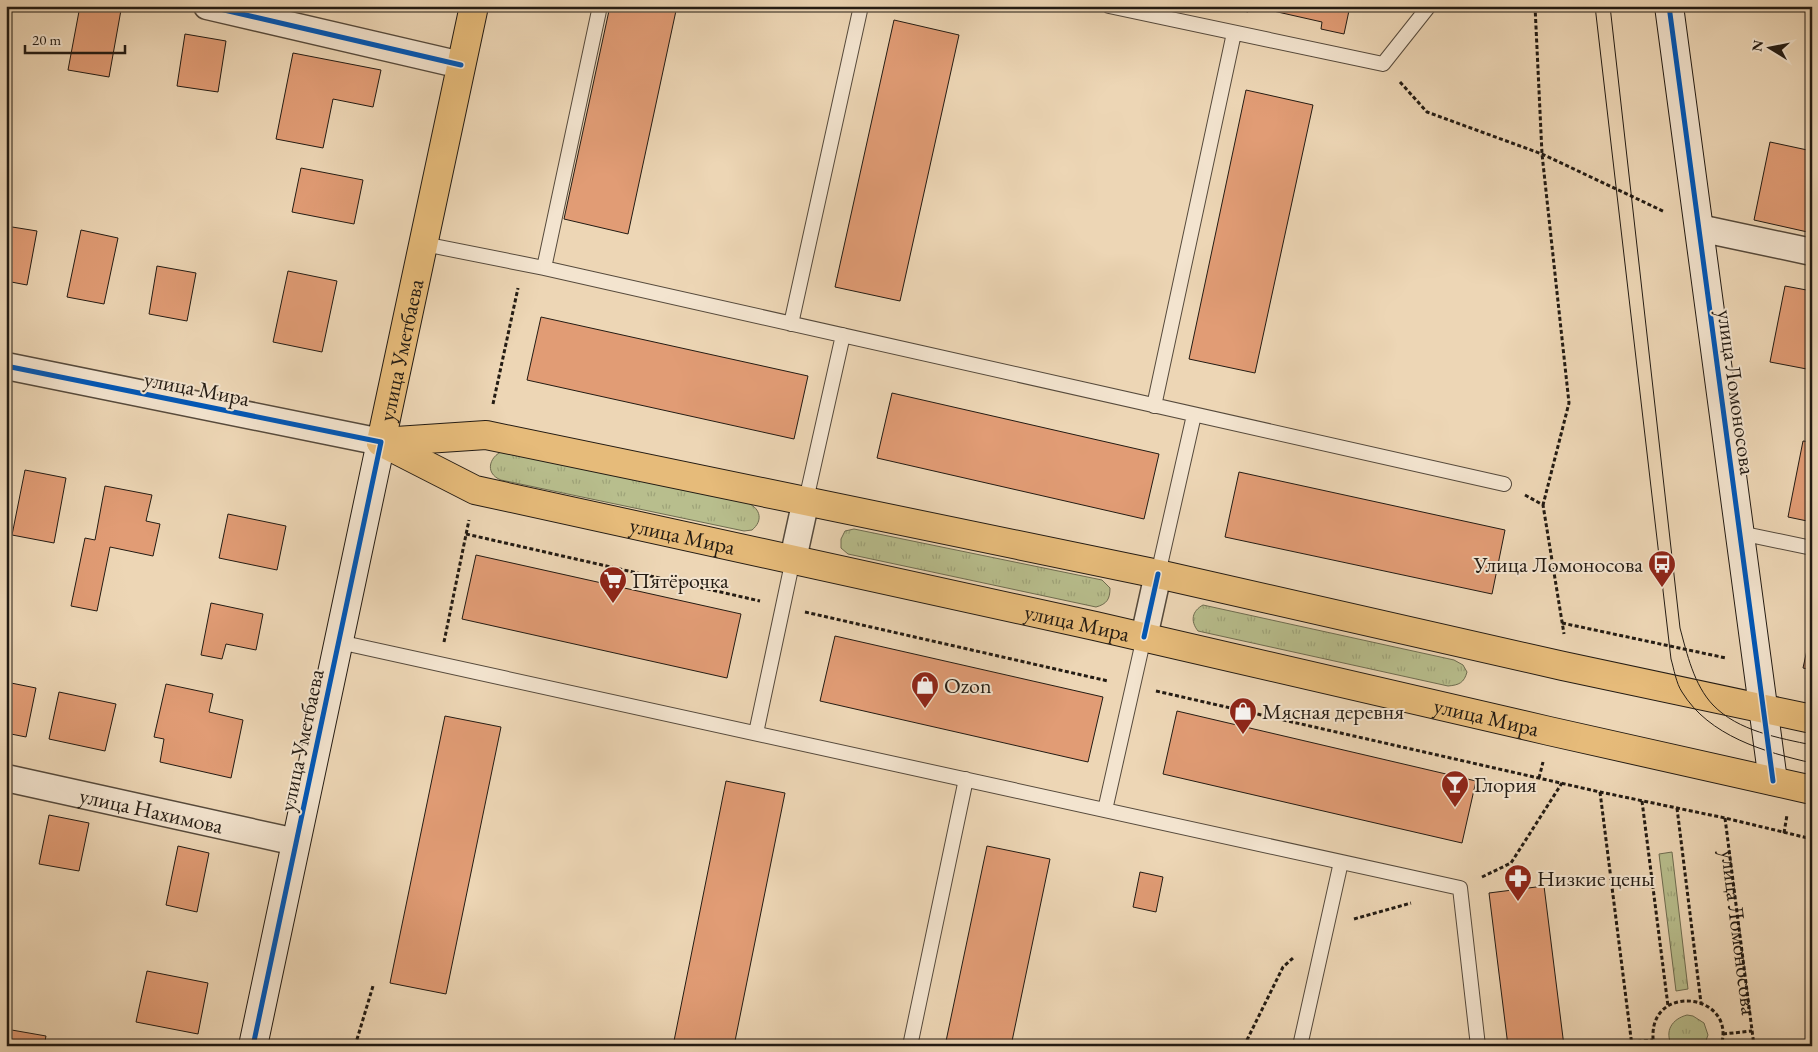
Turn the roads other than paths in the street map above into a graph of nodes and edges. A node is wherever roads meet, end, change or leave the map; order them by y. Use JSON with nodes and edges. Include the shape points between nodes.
{"nodes":[{"id":1,"x":207,"y":6,"type":"edge"},
{"id":2,"x":474,"y":6,"type":"edge"},
{"id":3,"x":600,"y":6,"type":"edge"},
{"id":4,"x":861,"y":6,"type":"edge"},
{"id":5,"x":1109,"y":6,"type":"edge"},
{"id":6,"x":1429,"y":6,"type":"edge"},
{"id":7,"x":1669,"y":6,"type":"edge"},
{"id":8,"x":1234,"y":33,"type":"junction"},
{"id":9,"x":461,"y":65,"type":"junction"},
{"id":10,"x":1699,"y":228,"type":"junction"},
{"id":11,"x":424,"y":244,"type":"junction"},
{"id":12,"x":1812,"y":252,"type":"edge"},
{"id":13,"x":544,"y":268,"type":"junction"},
{"id":14,"x":791,"y":324,"type":"junction"},
{"id":15,"x":843,"y":335,"type":"junction"},
{"id":16,"x":6,"y":366,"type":"edge"},
{"id":17,"x":1154,"y":406,"type":"junction"},
{"id":18,"x":1194,"y":415,"type":"junction"},
{"id":19,"x":381,"y":442,"type":"junction"},
{"id":20,"x":1504,"y":484,"type":"road end"},
{"id":21,"x":806,"y":500,"type":"junction"},
{"id":22,"x":1740,"y":533,"type":"junction"},
{"id":23,"x":1812,"y":548,"type":"edge"},
{"id":24,"x":793,"y":559,"type":"junction"},
{"id":25,"x":1158,"y":574,"type":"junction"},
{"id":26,"x":1144,"y":637,"type":"junction"},
{"id":27,"x":339,"y":642,"type":"junction"},
{"id":28,"x":1764,"y":708,"type":"junction"},
{"id":29,"x":1812,"y":719,"type":"edge"},
{"id":30,"x":756,"y":734,"type":"junction"},
{"id":31,"x":6,"y":778,"type":"edge"},
{"id":32,"x":966,"y":780,"type":"junction"},
{"id":33,"x":1773,"y":781,"type":"junction"},
{"id":34,"x":1812,"y":790,"type":"edge"},
{"id":35,"x":1105,"y":810,"type":"junction"},
{"id":36,"x":296,"y":842,"type":"junction"},
{"id":37,"x":1341,"y":862,"type":"junction"},
{"id":38,"x":253,"y":1046,"type":"edge"},
{"id":39,"x":910,"y":1046,"type":"edge"},
{"id":40,"x":1300,"y":1046,"type":"edge"},
{"id":41,"x":1478,"y":1046,"type":"edge"}],
"edges":[{"from":1,"to":9,"type":"street"},
{"from":2,"to":9,"type":"main road","name":"улица Уметбаева"},
{"from":3,"to":13,"type":"lane"},
{"from":4,"to":14,"type":"lane"},
{"from":5,"to":8,"type":"lane"},
{"from":6,"to":8,"type":"lane","via":[[1383,64]]},
{"from":7,"to":10,"type":"street","name":"улица Ломоносова"},
{"from":8,"to":17,"type":"lane"},
{"from":9,"to":11,"type":"main road","name":"улица Уметбаева"},
{"from":10,"to":12,"type":"street"},
{"from":10,"to":22,"type":"street","name":"улица Ломоносова"},
{"from":11,"to":13,"type":"lane"},
{"from":11,"to":19,"type":"main road","name":"улица Уметбаева"},
{"from":13,"to":14,"type":"lane"},
{"from":14,"to":15,"type":"lane"},
{"from":15,"to":17,"type":"lane"},
{"from":15,"to":21,"type":"lane"},
{"from":16,"to":19,"type":"street","name":"улица Мира"},
{"from":17,"to":18,"type":"lane"},
{"from":18,"to":20,"type":"lane"},
{"from":18,"to":25,"type":"lane"},
{"from":19,"to":21,"type":"main road","name":"улица Мира","via":[[486,435]]},
{"from":19,"to":24,"type":"main road","name":"улица Мира","via":[[475,490]]},
{"from":19,"to":27,"type":"street","name":"улица Уметбаева"},
{"from":21,"to":24,"type":"street"},
{"from":21,"to":25,"type":"main road","name":"улица Мира"},
{"from":22,"to":23,"type":"lane"},
{"from":22,"to":28,"type":"street","name":"улица Ломоносова"},
{"from":24,"to":26,"type":"main road","name":"улица Мира"},
{"from":24,"to":30,"type":"lane"},
{"from":25,"to":26,"type":"street"},
{"from":25,"to":28,"type":"main road","name":"улица Мира","via":[[1553,664]]},
{"from":26,"to":33,"type":"main road","name":"улица Мира"},
{"from":26,"to":35,"type":"lane"},
{"from":27,"to":30,"type":"lane"},
{"from":27,"to":36,"type":"street","name":"улица Уметбаева"},
{"from":28,"to":29,"type":"main road","name":"улица Мира"},
{"from":28,"to":33,"type":"street","name":"улица Ломоносова"},
{"from":30,"to":32,"type":"lane"},
{"from":31,"to":36,"type":"street","name":"улица Нахимова"},
{"from":32,"to":35,"type":"lane"},
{"from":32,"to":39,"type":"lane"},
{"from":33,"to":34,"type":"main road","name":"улица Мира"},
{"from":35,"to":37,"type":"lane"},
{"from":36,"to":38,"type":"street","name":"улица Уметбаева"},
{"from":37,"to":40,"type":"lane"},
{"from":37,"to":41,"type":"lane","via":[[1460,888]]}]}
